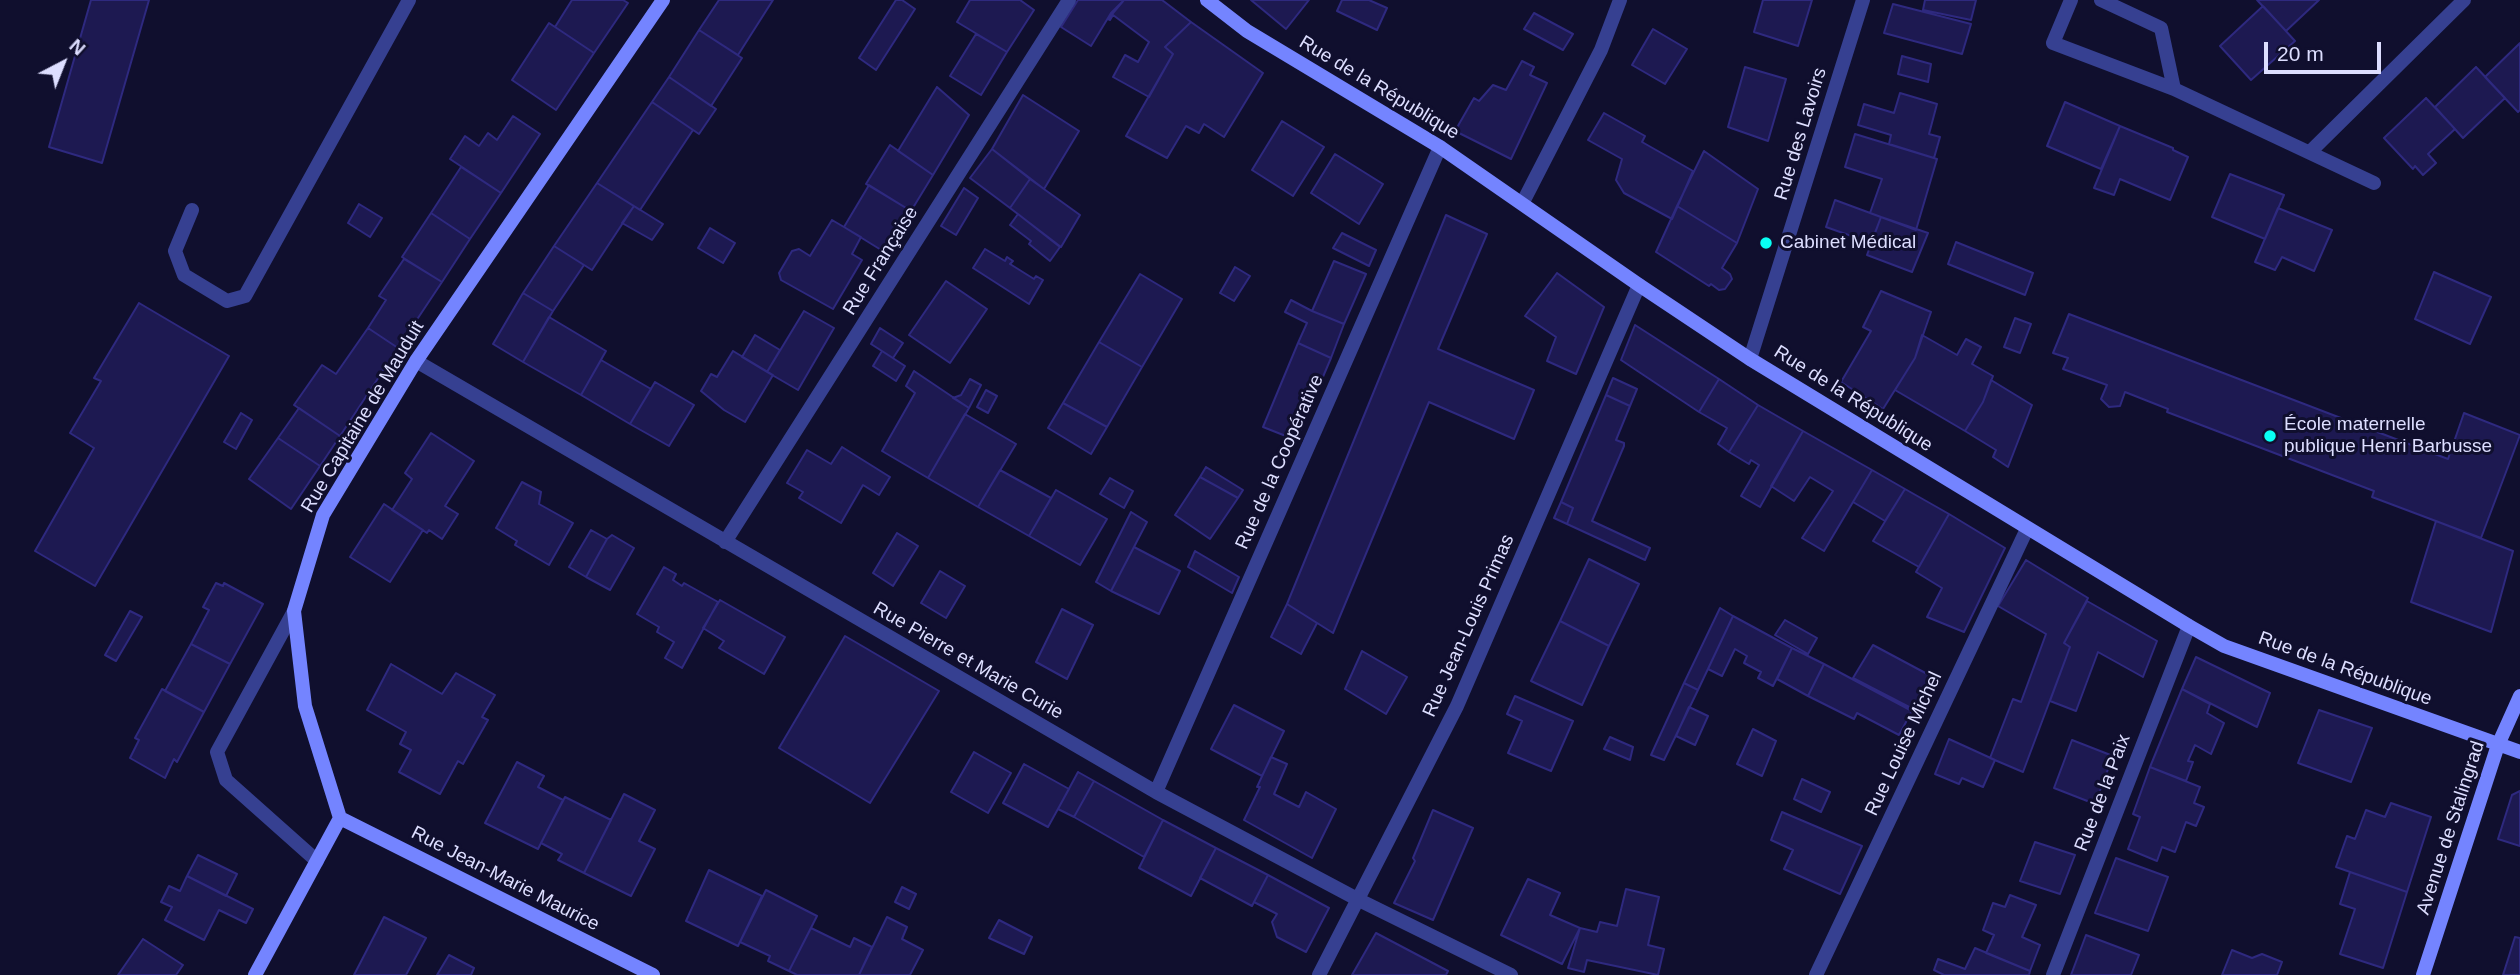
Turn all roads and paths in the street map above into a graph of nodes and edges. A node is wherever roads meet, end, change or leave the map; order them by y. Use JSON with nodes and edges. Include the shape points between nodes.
{"nodes":[{"id":1,"x":409,"y":0,"type":"edge"},
{"id":2,"x":663,"y":0,"type":"edge"},
{"id":3,"x":1069,"y":0,"type":"edge"},
{"id":4,"x":1207,"y":0,"type":"edge"},
{"id":5,"x":1620,"y":0,"type":"edge"},
{"id":6,"x":1863,"y":0,"type":"edge"},
{"id":7,"x":2071,"y":0,"type":"edge"},
{"id":8,"x":2101,"y":0,"type":"edge"},
{"id":9,"x":2464,"y":0,"type":"edge"},
{"id":10,"x":2174,"y":89,"type":"junction"},
{"id":11,"x":1440,"y":147,"type":"junction"},
{"id":12,"x":2310,"y":152,"type":"junction"},
{"id":13,"x":2374,"y":183,"type":"dead end"},
{"id":14,"x":1523,"y":202,"type":"junction"},
{"id":15,"x":192,"y":210,"type":"dead end"},
{"id":16,"x":1639,"y":285,"type":"junction"},
{"id":17,"x":1750,"y":359,"type":"junction"},
{"id":18,"x":416,"y":361,"type":"junction"},
{"id":19,"x":2027,"y":528,"type":"junction"},
{"id":20,"x":725,"y":542,"type":"junction"},
{"id":21,"x":294,"y":611,"type":"junction"},
{"id":22,"x":2189,"y":626,"type":"junction"},
{"id":23,"x":2520,"y":696,"type":"edge"},
{"id":24,"x":2498,"y":745,"type":"junction"},
{"id":25,"x":2520,"y":752,"type":"edge"},
{"id":26,"x":1156,"y":792,"type":"junction"},
{"id":27,"x":340,"y":818,"type":"junction"},
{"id":28,"x":317,"y":861,"type":"junction"},
{"id":29,"x":1359,"y":900,"type":"junction"},
{"id":30,"x":255,"y":975,"type":"edge"},
{"id":31,"x":653,"y":975,"type":"edge"},
{"id":32,"x":1319,"y":975,"type":"edge"},
{"id":33,"x":1511,"y":975,"type":"edge"},
{"id":34,"x":1816,"y":975,"type":"edge"},
{"id":35,"x":2053,"y":975,"type":"edge"},
{"id":36,"x":2423,"y":975,"type":"edge"}],
"edges":[{"from":1,"to":15,"type":"street","via":[[246,296],[227,301],[184,275],[175,251]]},
{"from":2,"to":18,"type":"street","name":"Rue Capitaine de Mauduit"},
{"from":3,"to":20,"type":"street","name":"Rue Française"},
{"from":4,"to":11,"type":"street","name":"Rue de la République","via":[[1247,31]]},
{"from":5,"to":14,"type":"street","via":[[1601,50]]},
{"from":6,"to":17,"type":"street","name":"Rue des Lavoirs"},
{"from":7,"to":10,"type":"street","via":[[2053,43]]},
{"from":8,"to":10,"type":"street","via":[[2161,28]]},
{"from":9,"to":12,"type":"street"},
{"from":10,"to":12,"type":"street"},
{"from":11,"to":14,"type":"street","name":"Rue de la République"},
{"from":11,"to":26,"type":"street","name":"Rue de la Coopérative"},
{"from":12,"to":13,"type":"street"},
{"from":14,"to":16,"type":"street","name":"Rue de la République"},
{"from":16,"to":17,"type":"street","name":"Rue de la République"},
{"from":16,"to":29,"type":"street","name":"Rue Jean-Louis Primas","via":[[1457,706]]},
{"from":17,"to":19,"type":"street","name":"Rue de la République"},
{"from":18,"to":20,"type":"street","name":"Rue Pierre et Marie Curie"},
{"from":18,"to":21,"type":"street","name":"Rue Capitaine de Mauduit","via":[[323,515]]},
{"from":19,"to":22,"type":"street","name":"Rue de la République"},
{"from":19,"to":34,"type":"street","name":"Rue Louise Michel"},
{"from":20,"to":26,"type":"street","name":"Rue Pierre et Marie Curie"},
{"from":21,"to":27,"type":"street","name":"Rue Capitaine de Mauduit","via":[[304,706]]},
{"from":21,"to":28,"type":"street","via":[[217,752],[226,780]]},
{"from":22,"to":24,"type":"street","name":"Rue de la République","via":[[2224,646]]},
{"from":22,"to":35,"type":"street","name":"Rue de la Paix"},
{"from":23,"to":24,"type":"street","name":"Avenue de Stalingrad"},
{"from":24,"to":25,"type":"street","name":"Rue de la République"},
{"from":24,"to":36,"type":"street","name":"Avenue de Stalingrad"},
{"from":26,"to":29,"type":"street","name":"Rue Pierre et Marie Curie"},
{"from":27,"to":28,"type":"street"},
{"from":27,"to":31,"type":"street","name":"Rue Jean-Marie Maurice"},
{"from":28,"to":30,"type":"street"},
{"from":29,"to":32,"type":"street","name":"Rue Jean-Louis Primas"},
{"from":29,"to":33,"type":"street","name":"Rue Pierre et Marie Curie"}]}
